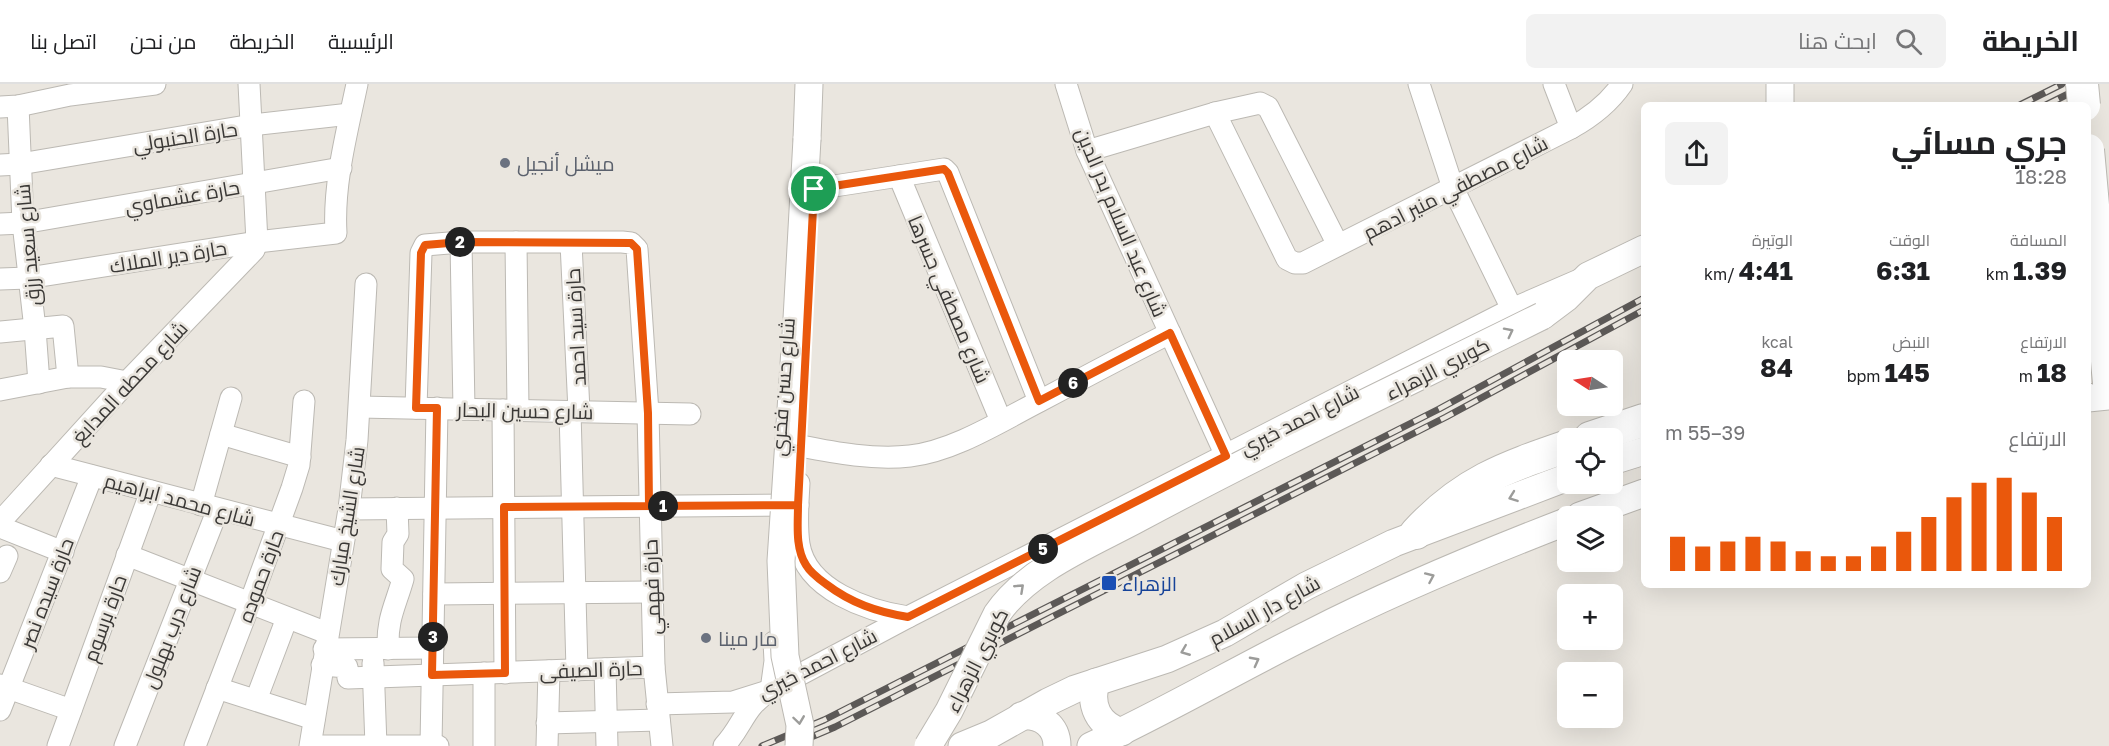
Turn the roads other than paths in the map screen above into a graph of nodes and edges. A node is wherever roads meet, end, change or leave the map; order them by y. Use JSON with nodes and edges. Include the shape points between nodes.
{"nodes":[{"id":1,"x":155,"y":84,"type":"edge"},
{"id":2,"x":249,"y":84,"type":"edge"},
{"id":3,"x":357,"y":84,"type":"edge"},
{"id":4,"x":803,"y":84,"type":"edge"},
{"id":5,"x":809,"y":84,"type":"edge"},
{"id":6,"x":818,"y":84,"type":"edge"},
{"id":7,"x":1066,"y":84,"type":"edge"},
{"id":8,"x":1419,"y":84,"type":"edge"},
{"id":9,"x":1554,"y":84,"type":"edge"},
{"id":10,"x":1622,"y":84,"type":"edge"},
{"id":11,"x":1780,"y":84,"type":"edge"},
{"id":12,"x":2082,"y":84,"type":"edge"},
{"id":13,"x":97,"y":88,"type":"edge"},
{"id":14,"x":1780,"y":102,"type":"edge"},
{"id":15,"x":2084,"y":102,"type":"edge"},
{"id":16,"x":9,"y":106,"type":"edge"},
{"id":17,"x":1215,"y":113,"type":"junction"},
{"id":18,"x":351,"y":114,"type":"junction"},
{"id":19,"x":252,"y":125,"type":"junction"},
{"id":20,"x":1571,"y":128,"type":"junction"},
{"id":21,"x":1088,"y":151,"type":"junction"},
{"id":22,"x":10,"y":164,"type":"edge"},
{"id":23,"x":341,"y":168,"type":"junction"},
{"id":24,"x":899,"y":176,"type":"junction"},
{"id":25,"x":255,"y":184,"type":"junction"},
{"id":26,"x":1453,"y":188,"type":"junction"},
{"id":27,"x":814,"y":189,"type":"junction"},
{"id":28,"x":2091,"y":200,"type":"edge"},
{"id":29,"x":0,"y":224,"type":"edge"},
{"id":30,"x":23,"y":224,"type":"junction"},
{"id":31,"x":256,"y":242,"type":"junction"},
{"id":32,"x":461,"y":242,"type":"junction"},
{"id":33,"x":516,"y":242,"type":"junction"},
{"id":34,"x":571,"y":243,"type":"junction"},
{"id":35,"x":1338,"y":245,"type":"junction"},
{"id":36,"x":1641,"y":250,"type":"edge"},
{"id":37,"x":1588,"y":276,"type":"junction"},
{"id":38,"x":28,"y":278,"type":"junction"},
{"id":39,"x":0,"y":279,"type":"edge"},
{"id":40,"x":366,"y":284,"type":"dead end"},
{"id":41,"x":1512,"y":309,"type":"junction"},
{"id":42,"x":35,"y":329,"type":"junction"},
{"id":43,"x":0,"y":332,"type":"edge"},
{"id":44,"x":1170,"y":333,"type":"junction"},
{"id":45,"x":2109,"y":345,"type":"edge"},
{"id":46,"x":2091,"y":348,"type":"edge"},
{"id":47,"x":68,"y":377,"type":"junction"},
{"id":48,"x":128,"y":382,"type":"junction"},
{"id":49,"x":39,"y":383,"type":"junction"},
{"id":50,"x":2109,"y":383,"type":"edge"},
{"id":51,"x":0,"y":390,"type":"edge"},
{"id":52,"x":2109,"y":396,"type":"edge"},
{"id":53,"x":231,"y":398,"type":"dead end"},
{"id":54,"x":2091,"y":398,"type":"edge"},
{"id":55,"x":304,"y":400,"type":"dead end"},
{"id":56,"x":1039,"y":401,"type":"junction"},
{"id":57,"x":360,"y":407,"type":"junction"},
{"id":58,"x":416,"y":408,"type":"junction"},
{"id":59,"x":437,"y":408,"type":"junction"},
{"id":60,"x":464,"y":409,"type":"junction"},
{"id":61,"x":511,"y":410,"type":"junction"},
{"id":62,"x":575,"y":411,"type":"junction"},
{"id":63,"x":648,"y":413,"type":"junction"},
{"id":64,"x":690,"y":414,"type":"dead end"},
{"id":65,"x":1001,"y":421,"type":"junction"},
{"id":66,"x":1641,"y":421,"type":"edge"},
{"id":67,"x":1620,"y":428,"type":"edge"},
{"id":68,"x":221,"y":434,"type":"junction"},
{"id":69,"x":801,"y":446,"type":"junction"},
{"id":70,"x":1557,"y":450,"type":"edge"},
{"id":71,"x":1641,"y":452,"type":"edge"},
{"id":72,"x":1226,"y":456,"type":"junction"},
{"id":73,"x":300,"y":457,"type":"junction"},
{"id":74,"x":1623,"y":458,"type":"edge"},
{"id":75,"x":51,"y":465,"type":"junction"},
{"id":76,"x":92,"y":476,"type":"junction"},
{"id":77,"x":1557,"y":481,"type":"edge"},
{"id":78,"x":151,"y":492,"type":"junction"},
{"id":79,"x":1641,"y":494,"type":"edge"},
{"id":80,"x":774,"y":505,"type":"junction"},
{"id":81,"x":798,"y":505,"type":"junction"},
{"id":82,"x":649,"y":506,"type":"junction"},
{"id":83,"x":1608,"y":506,"type":"edge"},
{"id":84,"x":210,"y":507,"type":"junction"},
{"id":85,"x":504,"y":507,"type":"junction"},
{"id":86,"x":573,"y":507,"type":"junction"},
{"id":87,"x":397,"y":508,"type":"junction"},
{"id":88,"x":435,"y":508,"type":"junction"},
{"id":89,"x":349,"y":509,"type":"junction"},
{"id":90,"x":0,"y":522,"type":"edge"},
{"id":91,"x":279,"y":525,"type":"junction"},
{"id":92,"x":1557,"y":525,"type":"edge"},
{"id":93,"x":0,"y":527,"type":"edge"},
{"id":94,"x":1416,"y":533,"type":"junction"},
{"id":95,"x":343,"y":541,"type":"junction"},
{"id":96,"x":63,"y":552,"type":"junction"},
{"id":97,"x":127,"y":555,"type":"junction"},
{"id":98,"x":190,"y":580,"type":"junction"},
{"id":99,"x":651,"y":592,"type":"junction"},
{"id":100,"x":504,"y":593,"type":"junction"},
{"id":101,"x":575,"y":593,"type":"junction"},
{"id":102,"x":434,"y":594,"type":"junction"},
{"id":103,"x":250,"y":603,"type":"junction"},
{"id":104,"x":908,"y":617,"type":"junction"},
{"id":105,"x":287,"y":618,"type":"junction"},
{"id":106,"x":433,"y":648,"type":"junction"},
{"id":107,"x":325,"y":649,"type":"junction"},
{"id":108,"x":380,"y":649,"type":"junction"},
{"id":109,"x":654,"y":667,"type":"junction"},
{"id":110,"x":605,"y":669,"type":"junction"},
{"id":111,"x":577,"y":670,"type":"junction"},
{"id":112,"x":549,"y":671,"type":"junction"},
{"id":113,"x":495,"y":673,"type":"junction"},
{"id":114,"x":432,"y":675,"type":"junction"},
{"id":115,"x":374,"y":677,"type":"junction"},
{"id":116,"x":1096,"y":682,"type":"junction"},
{"id":117,"x":4,"y":687,"type":"edge"},
{"id":118,"x":217,"y":688,"type":"junction"},
{"id":119,"x":771,"y":690,"type":"junction"},
{"id":120,"x":256,"y":700,"type":"junction"},
{"id":121,"x":0,"y":710,"type":"edge"},
{"id":122,"x":71,"y":710,"type":"junction"},
{"id":123,"x":658,"y":712,"type":"junction"},
{"id":124,"x":1021,"y":716,"type":"junction"},
{"id":125,"x":314,"y":718,"type":"junction"},
{"id":126,"x":606,"y":721,"type":"junction"},
{"id":127,"x":547,"y":723,"type":"junction"},
{"id":128,"x":1122,"y":732,"type":"junction"},
{"id":129,"x":376,"y":745,"type":"edge"},
{"id":130,"x":58,"y":746,"type":"edge"},
{"id":131,"x":125,"y":746,"type":"edge"},
{"id":132,"x":195,"y":746,"type":"edge"},
{"id":133,"x":312,"y":746,"type":"edge"},
{"id":134,"x":431,"y":746,"type":"edge"},
{"id":135,"x":438,"y":746,"type":"edge"},
{"id":136,"x":484,"y":746,"type":"edge"},
{"id":137,"x":547,"y":746,"type":"edge"},
{"id":138,"x":607,"y":746,"type":"edge"},
{"id":139,"x":662,"y":746,"type":"edge"},
{"id":140,"x":724,"y":746,"type":"edge"},
{"id":141,"x":799,"y":746,"type":"edge"},
{"id":142,"x":928,"y":746,"type":"edge"},
{"id":143,"x":962,"y":746,"type":"edge"},
{"id":144,"x":1057,"y":746,"type":"edge"},
{"id":145,"x":1091,"y":746,"type":"edge"}],
"edges":[{"from":1,"to":13,"type":"street"},
{"from":2,"to":19,"type":"street"},
{"from":3,"to":18,"type":"street"},
{"from":4,"to":80,"type":"street","name":"شارع حسن فخري"},
{"from":5,"to":141,"type":"main road","one_way":true,"bridge":true,"via":[[781,561],[785,656],[800,725]]},
{"from":6,"to":27,"type":"street","name":"شارع حسن فخري"},
{"from":7,"to":21,"type":"street","name":"شارع عبد السلام بدر الدين"},
{"from":8,"to":26,"type":"street"},
{"from":9,"to":20,"type":"street"},
{"from":10,"to":20,"type":"street","name":"شارع مصطفي منير ادهم","via":[[1613,97]]},
{"from":11,"to":14,"type":"main road"},
{"from":12,"to":15,"type":"highway","bridge":true},
{"from":13,"to":16,"type":"street"},
{"from":16,"to":22,"type":"street","name":"شارع سعيد رزق"},
{"from":17,"to":21,"type":"street","name":"شارع مصطفي منير ادهم"},
{"from":17,"to":35,"type":"street","name":"شارع مصطفي منير ادهم","via":[[1260,103],[1268,107]]},
{"from":17,"to":35,"type":"street","name":"شارع مصطفي منير ادهم","via":[[1287,259],[1304,263]]},
{"from":18,"to":19,"type":"street","name":"حارة الحنبولي"},
{"from":18,"to":23,"type":"street"},
{"from":19,"to":22,"type":"street","name":"حارة الحنبولي"},
{"from":19,"to":25,"type":"street"},
{"from":20,"to":26,"type":"street","name":"شارع مصطفي منير ادهم"},
{"from":21,"to":44,"type":"street","name":"شارع عبد السلام بدر الدين"},
{"from":22,"to":30,"type":"street","name":"شارع سعيد رزق"},
{"from":23,"to":25,"type":"street","name":"حارة عشماوي"},
{"from":23,"to":31,"type":"street","name":"حارة دير الملاك","via":[[336,233]]},
{"from":24,"to":27,"type":"street"},
{"from":24,"to":56,"type":"street","via":[[939,168],[948,173]]},
{"from":24,"to":65,"type":"street","name":"شارع مصطفي جسرها"},
{"from":25,"to":30,"type":"street","name":"حارة عشماوي"},
{"from":25,"to":31,"type":"street"},
{"from":26,"to":35,"type":"street","name":"شارع مصطفي منير ادهم"},
{"from":26,"to":41,"type":"street"},
{"from":27,"to":69,"type":"street","name":"شارع حسن فخري"},
{"from":28,"to":50,"type":"highway","bridge":true},
{"from":29,"to":30,"type":"street","name":"حارة عشماوي"},
{"from":30,"to":38,"type":"street","name":"شارع سعيد رزق"},
{"from":31,"to":38,"type":"street","name":"حارة دير الملاك"},
{"from":31,"to":48,"type":"street","name":"شارع محطه المدابغ","via":[[248,257]]},
{"from":32,"to":33,"type":"street"},
{"from":32,"to":58,"type":"street","via":[[425,245],[421,253]]},
{"from":32,"to":60,"type":"street"},
{"from":33,"to":34,"type":"street"},
{"from":33,"to":61,"type":"street"},
{"from":34,"to":62,"type":"street","name":"حارة سيد احمد"},
{"from":34,"to":63,"type":"street","name":"حارة فهمي","via":[[622,242],[637,249]]},
{"from":36,"to":37,"type":"main road","name":"شارع احمد خيري"},
{"from":37,"to":41,"type":"street","name":"شارع احمد خيري"},
{"from":142,"to":37,"type":"main road","name":"كوبري الزهراء","one_way":true,"bridge":true,"via":[[997,614],[1031,578],[1174,500],[1542,316]]},
{"from":38,"to":39,"type":"street","name":"حارة دير الملاك"},
{"from":38,"to":42,"type":"street","name":"شارع سعيد رزق"},
{"from":40,"to":57,"type":"street","name":"شارع الشيخ مبارك"},
{"from":41,"to":72,"type":"street","name":"شارع احمد خيري"},
{"from":42,"to":43,"type":"street"},
{"from":42,"to":47,"type":"street","via":[[63,327]]},
{"from":42,"to":49,"type":"street","name":"شارع سعيد رزق"},
{"from":44,"to":56,"type":"street"},
{"from":44,"to":72,"type":"street","name":"شارع عبد السلام بدر الدين"},
{"from":45,"to":46,"type":"main road"},
{"from":47,"to":48,"type":"street"},
{"from":47,"to":49,"type":"street"},
{"from":48,"to":75,"type":"street","name":"شارع محطه المدابغ"},
{"from":49,"to":51,"type":"street"},
{"from":52,"to":54,"type":"main road"},
{"from":53,"to":68,"type":"street","name":"شارع درب بهلول"},
{"from":55,"to":73,"type":"street","name":"حارة حموده"},
{"from":56,"to":65,"type":"street"},
{"from":57,"to":58,"type":"street","name":"شارع حسين البحار"},
{"from":57,"to":89,"type":"street","name":"شارع الشيخ مبارك"},
{"from":58,"to":59,"type":"street","name":"شارع حسين البحار"},
{"from":59,"to":60,"type":"street","name":"شارع حسين البحار"},
{"from":59,"to":88,"type":"street"},
{"from":60,"to":61,"type":"street","name":"شارع حسين البحار"},
{"from":61,"to":62,"type":"street","name":"شارع حسين البحار"},
{"from":61,"to":85,"type":"street"},
{"from":62,"to":63,"type":"street","name":"شارع حسين البحار"},
{"from":62,"to":86,"type":"street","name":"حارة سيد احمد"},
{"from":63,"to":64,"type":"street","name":"شارع حسين البحار"},
{"from":63,"to":82,"type":"street","name":"حارة فهمي"},
{"from":65,"to":69,"type":"street","via":[[939,451],[910,456],[836,453]]},
{"from":66,"to":67,"type":"highway"},
{"from":68,"to":73,"type":"street"},
{"from":68,"to":84,"type":"street","name":"شارع درب بهلول"},
{"from":69,"to":81,"type":"street","name":"شارع حسن فخري"},
{"from":70,"to":94,"type":"highway","via":[[1481,480],[1447,502]]},
{"from":71,"to":74,"type":"main road"},
{"from":72,"to":104,"type":"street","name":"شارع احمد خيري"},
{"from":73,"to":91,"type":"street","name":"حارة حموده"},
{"from":75,"to":76,"type":"street","name":"شارع محمد ابراهيم"},
{"from":75,"to":90,"type":"street","name":"شارع محطه المدابغ"},
{"from":76,"to":78,"type":"street","name":"شارع محمد ابراهيم"},
{"from":76,"to":96,"type":"street","name":"حارة سيده نصر"},
{"from":77,"to":94,"type":"main road","name":"شارع دار السلام","one_way":true},
{"from":78,"to":84,"type":"street","name":"شارع محمد ابراهيم"},
{"from":78,"to":97,"type":"street","name":"حارة برسوم"},
{"from":79,"to":83,"type":"main road"},
{"from":80,"to":81,"type":"street"},
{"from":80,"to":82,"type":"street"},
{"from":80,"to":119,"type":"street","name":"شارع حسن فخري","via":[[770,582],[775,661]]},
{"from":81,"to":104,"type":"street","name":"شارع حسن فخري","via":[[799,544],[806,565],[819,579],[860,605]]},
{"from":82,"to":86,"type":"street"},
{"from":82,"to":99,"type":"street","name":"حارة فهمي"},
{"from":84,"to":91,"type":"street","name":"شارع محمد ابراهيم"},
{"from":84,"to":98,"type":"street","name":"شارع درب بهلول"},
{"from":85,"to":86,"type":"street"},
{"from":85,"to":88,"type":"street"},
{"from":85,"to":100,"type":"street"},
{"from":86,"to":101,"type":"street","name":"حارة سيد احمد"},
{"from":87,"to":88,"type":"street"},
{"from":87,"to":89,"type":"street"},
{"from":87,"to":108,"type":"street","via":[[393,569],[403,579]]},
{"from":88,"to":102,"type":"street"},
{"from":89,"to":95,"type":"street","name":"شارع الشيخ مبارك"},
{"from":91,"to":95,"type":"street","name":"شارع محمد ابراهيم"},
{"from":91,"to":103,"type":"street","name":"حارة حموده"},
{"from":128,"to":92,"type":"main road","name":"شارع دار السلام","one_way":true,"via":[[1371,604]]},
{"from":93,"to":96,"type":"street"},
{"from":94,"to":116,"type":"main road","name":"شارع دار السلام","one_way":true,"via":[[1327,575],[1215,638],[1167,659]]},
{"from":95,"to":107,"type":"street","name":"شارع الشيخ مبارك"},
{"from":96,"to":117,"type":"street","name":"حارة سيده نصر"},
{"from":97,"to":98,"type":"street"},
{"from":97,"to":122,"type":"street","name":"حارة برسوم"},
{"from":98,"to":103,"type":"street"},
{"from":98,"to":131,"type":"street","name":"شارع درب بهلول"},
{"from":99,"to":101,"type":"street"},
{"from":99,"to":109,"type":"street","name":"حارة فهمي"},
{"from":100,"to":101,"type":"street"},
{"from":100,"to":102,"type":"street"},
{"from":100,"to":113,"type":"street"},
{"from":101,"to":111,"type":"street","name":"حارة سيد احمد"},
{"from":102,"to":106,"type":"street"},
{"from":103,"to":105,"type":"street"},
{"from":103,"to":118,"type":"street","name":"حارة حموده"},
{"from":104,"to":119,"type":"street","name":"شارع احمد خيري"},
{"from":105,"to":107,"type":"street"},
{"from":105,"to":120,"type":"street"},
{"from":106,"to":108,"type":"street"},
{"from":106,"to":114,"type":"street"},
{"from":107,"to":108,"type":"street"},
{"from":107,"to":115,"type":"street","name":"حارة الصيفى","via":[[347,667],[348,678]]},
{"from":107,"to":125,"type":"street","name":"شارع الشيخ مبارك"},
{"from":108,"to":115,"type":"street"},
{"from":109,"to":110,"type":"street","name":"حارة الصيفى"},
{"from":109,"to":123,"type":"street","name":"حارة فهمي"},
{"from":110,"to":111,"type":"street","name":"حارة الصيفى"},
{"from":110,"to":126,"type":"street"},
{"from":111,"to":112,"type":"street","name":"حارة الصيفى"},
{"from":112,"to":113,"type":"street","name":"حارة الصيفى"},
{"from":112,"to":127,"type":"street"},
{"from":113,"to":114,"type":"street","name":"حارة الصيفى"},
{"from":113,"to":136,"type":"street"},
{"from":114,"to":115,"type":"street","name":"حارة الصيفى"},
{"from":114,"to":134,"type":"street"},
{"from":115,"to":129,"type":"street"},
{"from":116,"to":124,"type":"main road","name":"شارع دار السلام"},
{"from":116,"to":128,"type":"main road","via":[[1093,699],[1098,715],[1108,726]]},
{"from":117,"to":121,"type":"street","name":"حارة سيده نصر"},
{"from":117,"to":122,"type":"street"},
{"from":118,"to":120,"type":"street"},
{"from":118,"to":132,"type":"street","name":"حارة حموده"},
{"from":119,"to":123,"type":"street","name":"شارع احمد خيري","via":[[734,702]]},
{"from":119,"to":140,"type":"street","via":[[748,708]]},
{"from":120,"to":125,"type":"street"},
{"from":122,"to":130,"type":"street","name":"حارة برسوم"},
{"from":123,"to":126,"type":"street","name":"شارع احمد خيري"},
{"from":123,"to":139,"type":"street","name":"حارة فهمي"},
{"from":124,"to":143,"type":"main road","name":"شارع دار السلام"},
{"from":124,"to":144,"type":"main road","via":[[1036,716],[1048,723],[1056,735]]},
{"from":125,"to":133,"type":"street","name":"شارع الشيخ مبارك"},
{"from":126,"to":127,"type":"street","name":"شارع احمد خيري"},
{"from":126,"to":138,"type":"street"},
{"from":127,"to":137,"type":"street"},
{"from":128,"to":145,"type":"main road","name":"شارع دار السلام"},
{"from":129,"to":133,"type":"street"},
{"from":129,"to":134,"type":"street"},
{"from":134,"to":135,"type":"street"}]}
